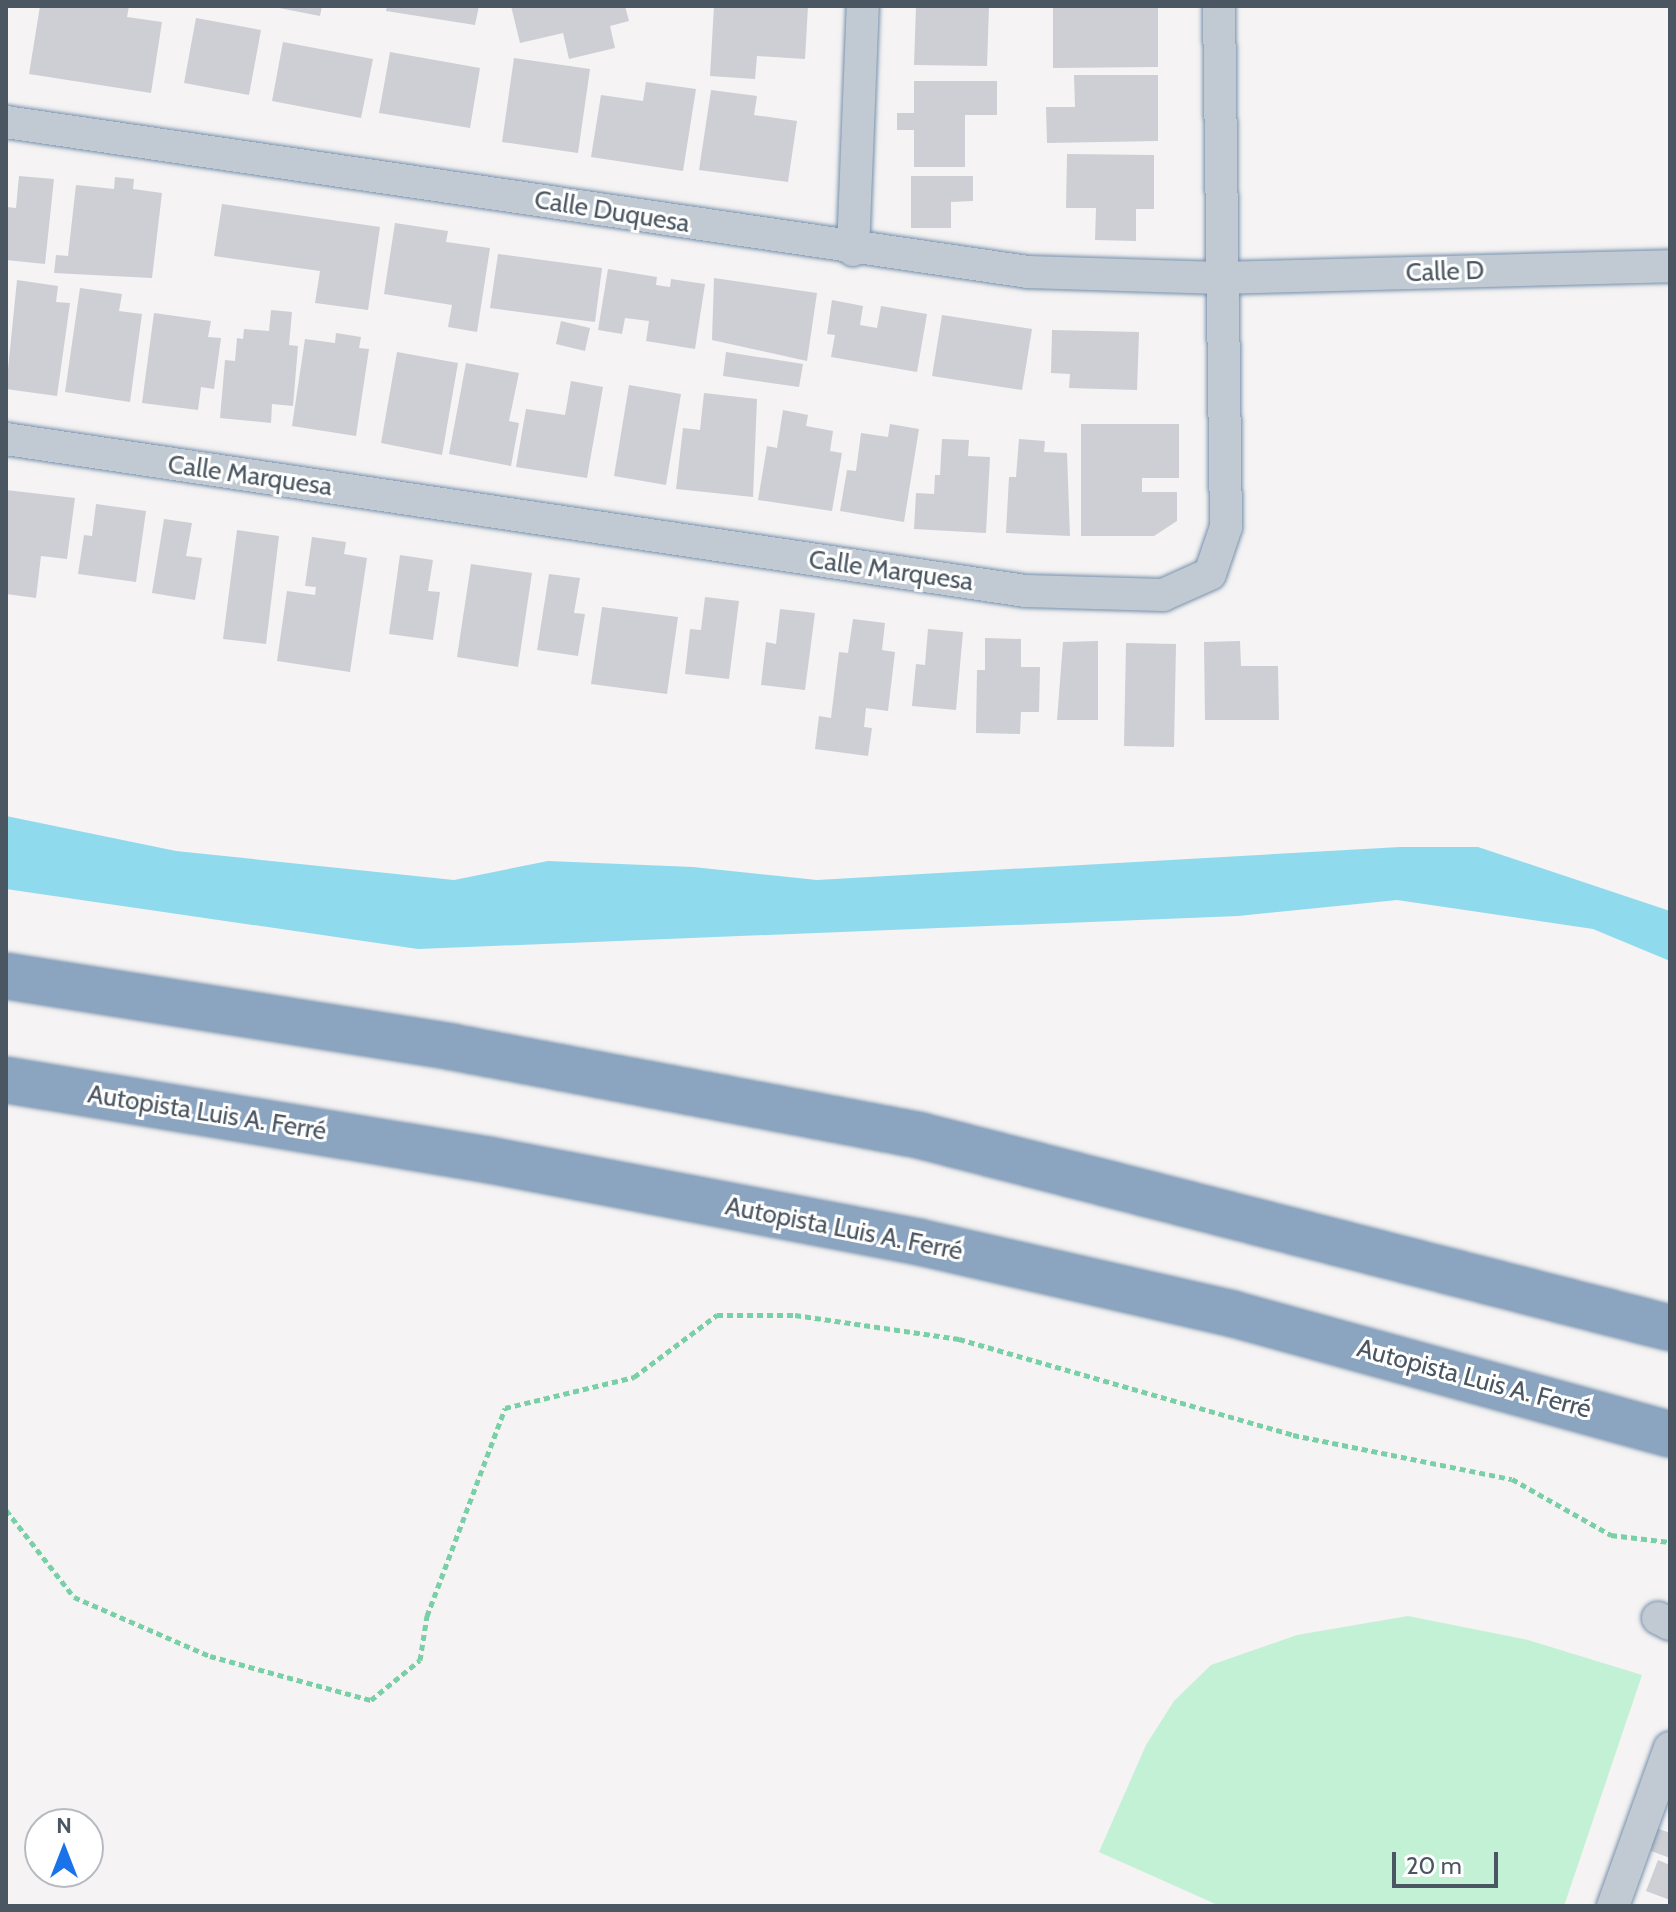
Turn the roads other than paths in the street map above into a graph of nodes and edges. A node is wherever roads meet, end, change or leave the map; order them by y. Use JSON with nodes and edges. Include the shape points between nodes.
{"nodes":[{"id":1,"x":863,"y":6,"type":"edge"},
{"id":2,"x":1219,"y":6,"type":"edge"},
{"id":3,"x":6,"y":122,"type":"edge"},
{"id":4,"x":853,"y":250,"type":"junction"},
{"id":5,"x":1670,"y":266,"type":"edge"},
{"id":6,"x":1220,"y":278,"type":"junction"},
{"id":7,"x":6,"y":439,"type":"edge"},
{"id":8,"x":6,"y":976,"type":"edge"},
{"id":9,"x":6,"y":1080,"type":"edge"},
{"id":10,"x":1670,"y":1328,"type":"edge"},
{"id":11,"x":1670,"y":1434,"type":"edge"},
{"id":12,"x":1670,"y":1748,"type":"edge"},
{"id":13,"x":1613,"y":1906,"type":"edge"}],
"edges":[{"from":1,"to":4,"type":"street"},
{"from":2,"to":6,"type":"street","name":"Calle Marquesa"},
{"from":3,"to":4,"type":"street","name":"Calle Duquesa"},
{"from":4,"to":6,"type":"street","name":"Calle Duquesa","via":[[1028,272]]},
{"from":5,"to":6,"type":"street","name":"Calle D"},
{"from":6,"to":7,"type":"street","name":"Calle Marquesa","via":[[1226,527],[1210,574],[1163,595],[1026,591]]},
{"from":8,"to":10,"type":"highway","via":[[452,1047],[918,1135]]},
{"from":9,"to":11,"type":"highway","name":"Autopista Luis A. Ferré","via":[[489,1160],[919,1242],[1233,1314]]},
{"from":12,"to":13,"type":"street"}]}
